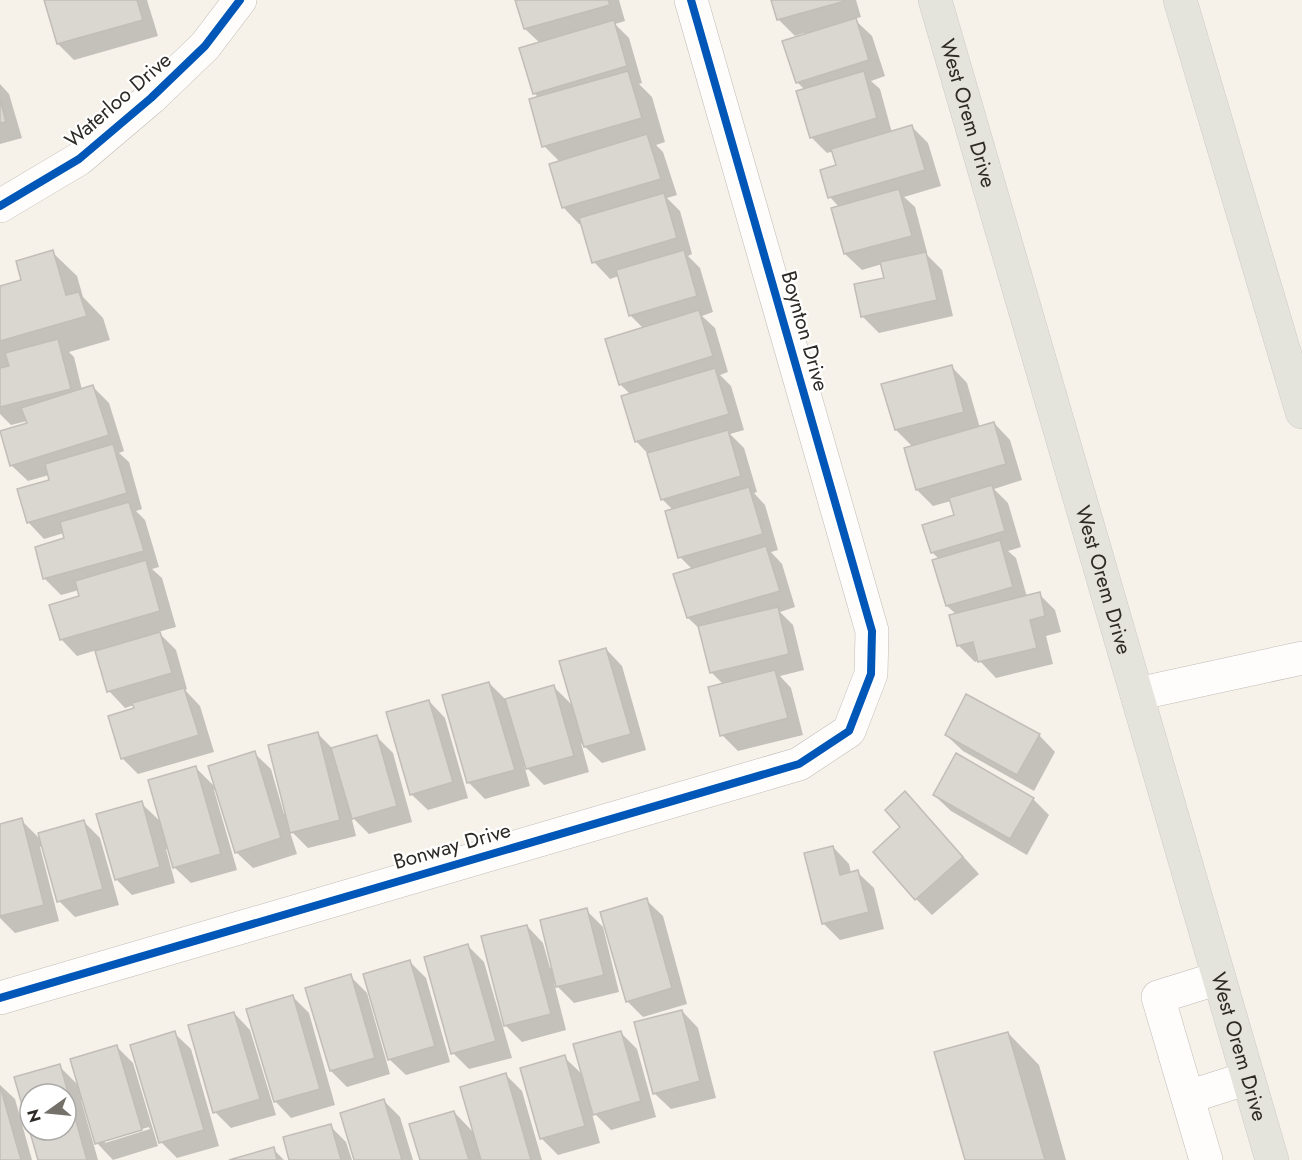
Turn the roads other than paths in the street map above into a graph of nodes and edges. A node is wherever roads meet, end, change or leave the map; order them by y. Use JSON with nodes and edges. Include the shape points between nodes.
{"nodes":[{"id":1,"x":240,"y":0,"type":"edge"},
{"id":2,"x":691,"y":0,"type":"edge"},
{"id":3,"x":934,"y":0,"type":"edge"},
{"id":4,"x":1180,"y":0,"type":"edge"},
{"id":5,"x":0,"y":206,"type":"edge"},
{"id":6,"x":1302,"y":411,"type":"edge"},
{"id":7,"x":1302,"y":658,"type":"edge"},
{"id":8,"x":871,"y":674,"type":"joint"},
{"id":9,"x":1137,"y":694,"type":"junction"},
{"id":10,"x":1219,"y":978,"type":"junction"},
{"id":11,"x":0,"y":998,"type":"edge"},
{"id":12,"x":1248,"y":1078,"type":"junction"},
{"id":13,"x":1188,"y":1097,"type":"junction"},
{"id":14,"x":1206,"y":1160,"type":"edge"},
{"id":15,"x":1272,"y":1160,"type":"edge"}],
"edges":[{"from":1,"to":5,"type":"street","name":"Waterloo Drive","via":[[205,46],[151,99],[79,159]]},
{"from":2,"to":8,"type":"street","name":"Boynton Drive","via":[[872,631]]},
{"from":3,"to":9,"type":"main road","name":"West Orem Drive"},
{"from":4,"to":6,"type":"main road"},
{"from":7,"to":9,"type":"street"},
{"from":8,"to":11,"type":"street","name":"Bonway Drive","via":[[849,731],[799,764]]},
{"from":9,"to":10,"type":"main road","name":"West Orem Drive"},
{"from":10,"to":12,"type":"main road","name":"West Orem Drive"},
{"from":10,"to":13,"type":"street","via":[[1158,998]]},
{"from":12,"to":13,"type":"street"},
{"from":12,"to":15,"type":"main road","name":"West Orem Drive"},
{"from":13,"to":14,"type":"street"}]}
